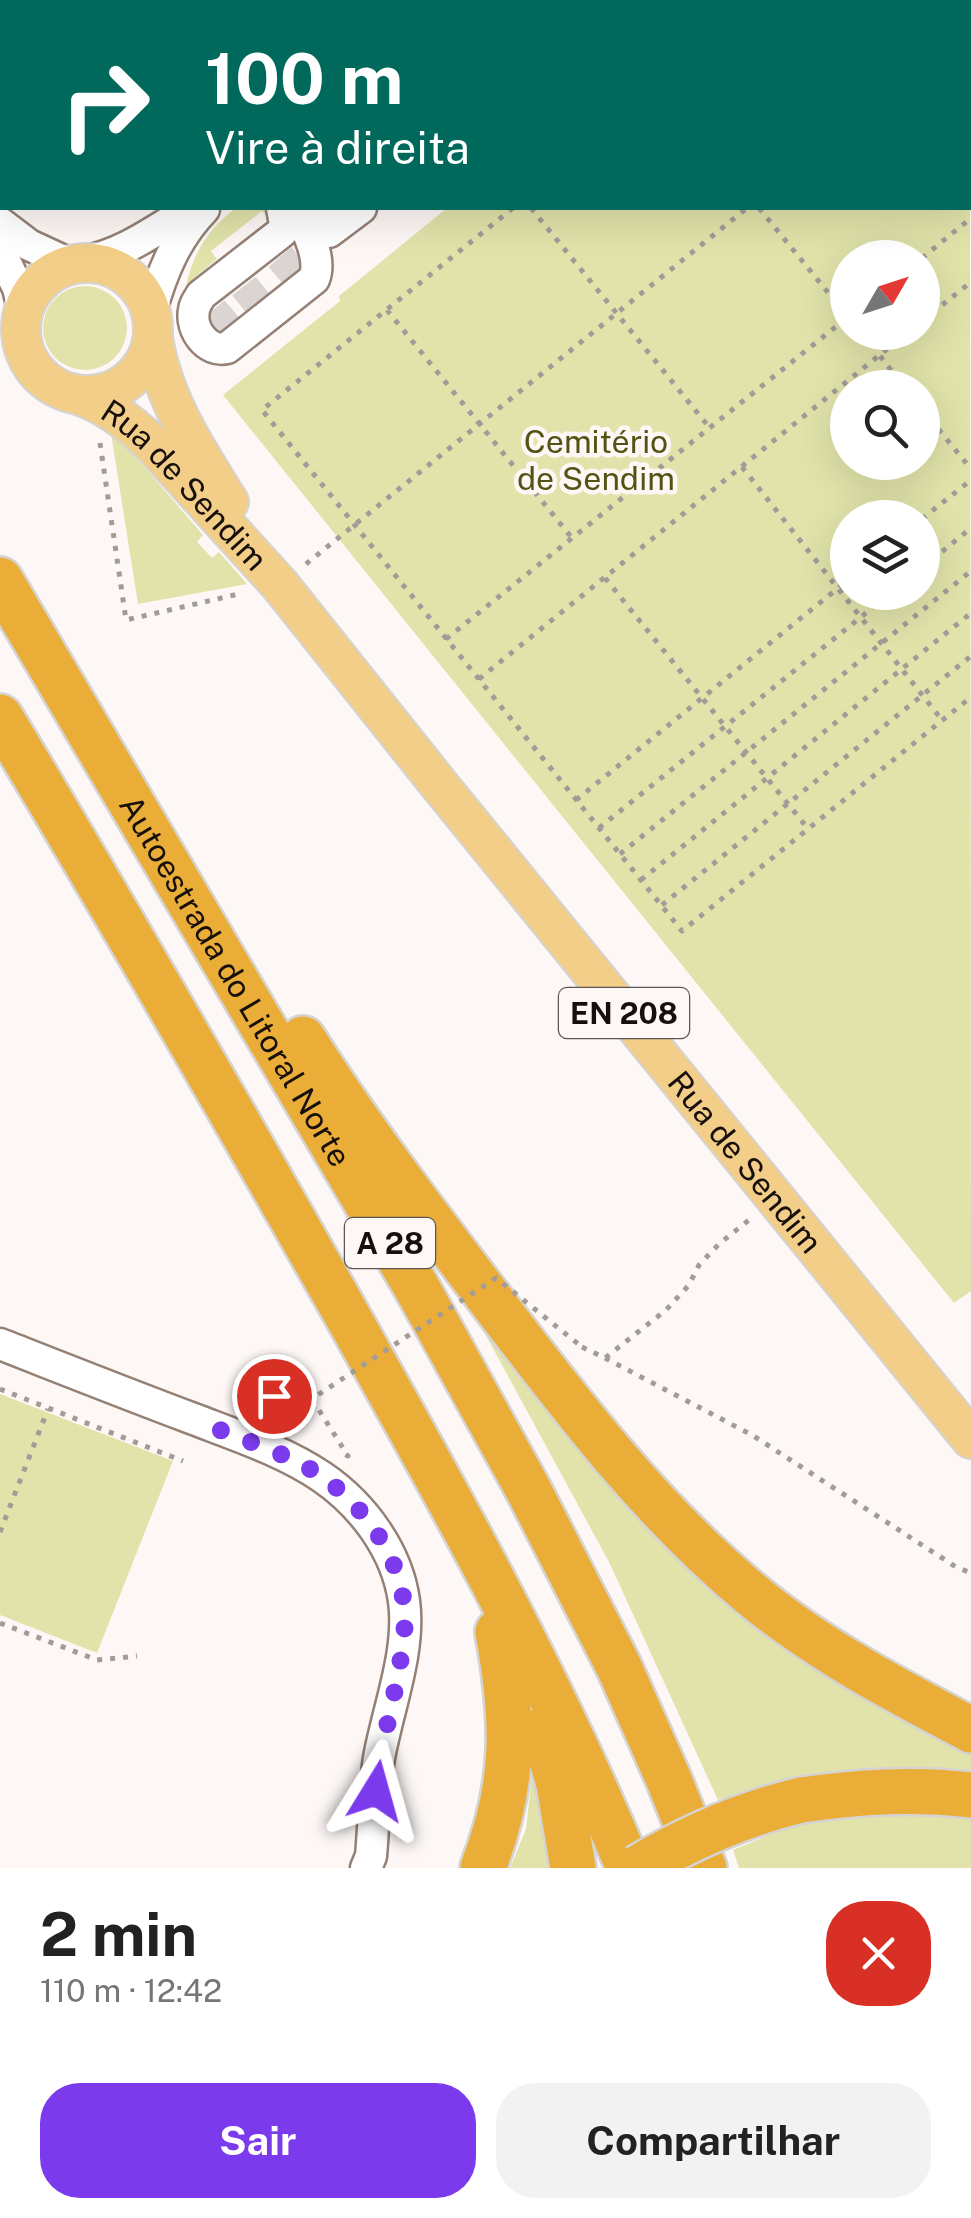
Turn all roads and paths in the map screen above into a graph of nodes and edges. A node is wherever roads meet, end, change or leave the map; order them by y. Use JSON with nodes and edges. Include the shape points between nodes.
{"nodes":[{"id":1,"x":189,"y":210,"type":"edge"},
{"id":2,"x":204,"y":210,"type":"edge"},
{"id":3,"x":282,"y":210,"type":"edge"},
{"id":4,"x":299,"y":210,"type":"edge"},
{"id":5,"x":355,"y":210,"type":"edge"},
{"id":6,"x":511,"y":210,"type":"edge"},
{"id":7,"x":533,"y":210,"type":"edge"},
{"id":8,"x":744,"y":210,"type":"edge"},
{"id":9,"x":761,"y":210,"type":"edge"},
{"id":10,"x":971,"y":218,"type":"edge"},
{"id":11,"x":325,"y":220,"type":"edge"},
{"id":12,"x":0,"y":223,"type":"edge"},
{"id":13,"x":940,"y":243,"type":"edge"},
{"id":14,"x":0,"y":251,"type":"edge"},
{"id":15,"x":69,"y":266,"type":"junction"},
{"id":16,"x":971,"y":282,"type":"edge"},
{"id":17,"x":830,"y":295,"type":"edge"},
{"id":18,"x":14,"y":298,"type":"edge"},
{"id":19,"x":940,"y":307,"type":"edge"},
{"id":20,"x":387,"y":310,"type":"junction"},
{"id":21,"x":616,"y":312,"type":"junction"},
{"id":22,"x":152,"y":324,"type":"junction"},
{"id":23,"x":830,"y":331,"type":"edge"},
{"id":24,"x":0,"y":342,"type":"edge"},
{"id":25,"x":887,"y":350,"type":"edge"},
{"id":26,"x":880,"y":356,"type":"junction"},
{"id":27,"x":31,"y":366,"type":"junction"},
{"id":28,"x":891,"y":370,"type":"edge"},
{"id":29,"x":87,"y":398,"type":"junction"},
{"id":30,"x":479,"y":423,"type":"junction"},
{"id":31,"x":710,"y":428,"type":"junction"},
{"id":32,"x":940,"y":431,"type":"edge"},
{"id":33,"x":742,"y":467,"type":"junction"},
{"id":34,"x":971,"y":468,"type":"edge"},
{"id":35,"x":971,"y":480,"type":"edge"},
{"id":36,"x":940,"y":505,"type":"edge"},
{"id":37,"x":353,"y":524,"type":"junction"},
{"id":38,"x":971,"y":528,"type":"edge"},
{"id":39,"x":572,"y":538,"type":"junction"},
{"id":40,"x":940,"y":553,"type":"edge"},
{"id":41,"x":971,"y":570,"type":"edge"},
{"id":42,"x":604,"y":578,"type":"junction"},
{"id":43,"x":830,"y":579,"type":"edge"},
{"id":44,"x":0,"y":580,"type":"edge"},
{"id":45,"x":280,"y":585,"type":"junction"},
{"id":46,"x":830,"y":594,"type":"edge"},
{"id":47,"x":855,"y":610,"type":"edge"},
{"id":48,"x":870,"y":610,"type":"edge"},
{"id":49,"x":971,"y":613,"type":"edge"},
{"id":50,"x":861,"y":617,"type":"junction"},
{"id":51,"x":34,"y":639,"type":"junction"},
{"id":52,"x":446,"y":639,"type":"junction"},
{"id":53,"x":881,"y":643,"type":"junction"},
{"id":54,"x":971,"y":656,"type":"edge"},
{"id":55,"x":902,"y":669,"type":"junction"},
{"id":56,"x":478,"y":680,"type":"junction"},
{"id":57,"x":922,"y":695,"type":"junction"},
{"id":58,"x":971,"y":697,"type":"edge"},
{"id":59,"x":702,"y":698,"type":"junction"},
{"id":60,"x":0,"y":717,"type":"edge"},
{"id":61,"x":942,"y":720,"type":"junction"},
{"id":62,"x":725,"y":727,"type":"junction"},
{"id":63,"x":746,"y":752,"type":"junction"},
{"id":64,"x":767,"y":778,"type":"junction"},
{"id":65,"x":576,"y":800,"type":"junction"},
{"id":66,"x":788,"y":804,"type":"junction"},
{"id":67,"x":599,"y":828,"type":"junction"},
{"id":68,"x":809,"y":830,"type":"junction"},
{"id":69,"x":620,"y":854,"type":"junction"},
{"id":70,"x":641,"y":880,"type":"junction"},
{"id":71,"x":662,"y":906,"type":"junction"},
{"id":72,"x":775,"y":1199,"type":"junction"},
{"id":73,"x":0,"y":1344,"type":"edge"},
{"id":74,"x":605,"y":1358,"type":"junction"},
{"id":75,"x":0,"y":1390,"type":"edge"},
{"id":76,"x":48,"y":1409,"type":"junction"},
{"id":77,"x":220,"y":1430,"type":"junction"},
{"id":78,"x":290,"y":1430,"type":"dead end"},
{"id":79,"x":971,"y":1439,"type":"edge"},
{"id":80,"x":334,"y":1449,"type":"dead end"},
{"id":81,"x":183,"y":1460,"type":"dead end"},
{"id":82,"x":436,"y":1475,"type":"junction"},
{"id":83,"x":0,"y":1532,"type":"edge"},
{"id":84,"x":971,"y":1574,"type":"edge"},
{"id":85,"x":0,"y":1624,"type":"edge"},
{"id":86,"x":498,"y":1632,"type":"junction"},
{"id":87,"x":138,"y":1656,"type":"dead end"},
{"id":88,"x":971,"y":1730,"type":"edge"},
{"id":89,"x":971,"y":1795,"type":"edge"},
{"id":90,"x":366,"y":1868,"type":"edge"},
{"id":91,"x":483,"y":1868,"type":"edge"},
{"id":92,"x":574,"y":1868,"type":"edge"},
{"id":93,"x":629,"y":1868,"type":"edge"},
{"id":94,"x":638,"y":1868,"type":"edge"},
{"id":95,"x":704,"y":1868,"type":"edge"}],
"edges":[{"from":1,"to":15,"type":"street","via":[[110,255]]},
{"from":2,"to":22,"type":"street","via":[[172,251]]},
{"from":3,"to":4,"type":"street","via":[[285,225],[254,292],[314,279],[318,268]]},
{"from":5,"to":11,"type":"street"},
{"from":6,"to":20,"type":"path"},
{"from":7,"to":21,"type":"path"},
{"from":8,"to":21,"type":"path"},
{"from":9,"to":17,"type":"path"},
{"from":10,"to":13,"type":"path"},
{"from":12,"to":15,"type":"street"},
{"from":14,"to":18,"type":"street"},
{"from":15,"to":18,"type":"main road"},
{"from":15,"to":22,"type":"main road","via":[[100,264],[132,280],[144,294]]},
{"from":16,"to":19,"type":"path"},
{"from":18,"to":27,"type":"main road"},
{"from":20,"to":30,"type":"path"},
{"from":20,"to":37,"type":"path","via":[[262,410]]},
{"from":21,"to":30,"type":"path"},
{"from":21,"to":31,"type":"path"},
{"from":22,"to":29,"type":"main road","via":[[148,357],[137,374],[120,388]]},
{"from":22,"to":45,"type":"main road","name":"Rua de Sendim","via":[[158,364],[187,432]]},
{"from":23,"to":31,"type":"path"},
{"from":24,"to":27,"type":"main road"},
{"from":25,"to":26,"type":"path"},
{"from":26,"to":28,"type":"path"},
{"from":26,"to":33,"type":"path"},
{"from":27,"to":29,"type":"main road","via":[[44,381]]},
{"from":29,"to":45,"type":"main road","name":"Rua de Sendim","via":[[151,443]]},
{"from":29,"to":45,"type":"path","via":[[126,620]]},
{"from":30,"to":37,"type":"path"},
{"from":30,"to":39,"type":"path"},
{"from":31,"to":39,"type":"path"},
{"from":32,"to":34,"type":"path"},
{"from":33,"to":42,"type":"path"},
{"from":33,"to":43,"type":"path"},
{"from":35,"to":36,"type":"path"},
{"from":37,"to":45,"type":"path"},
{"from":37,"to":52,"type":"path"},
{"from":38,"to":40,"type":"path"},
{"from":39,"to":52,"type":"path"},
{"from":41,"to":53,"type":"path"},
{"from":42,"to":56,"type":"path"},
{"from":42,"to":59,"type":"path"},
{"from":44,"to":51,"type":"highway","name":"Autoestrada do Litoral Norte","number":"A 28"},
{"from":45,"to":72,"type":"main road","name":"Rua de Sendim","number":"EN 208"},
{"from":46,"to":59,"type":"path"},
{"from":47,"to":50,"type":"path"},
{"from":48,"to":50,"type":"path"},
{"from":49,"to":55,"type":"path"},
{"from":50,"to":53,"type":"path"},
{"from":50,"to":62,"type":"path"},
{"from":51,"to":88,"type":"highway","via":[[329,1080],[583,1420],[654,1502],[781,1616]]},
{"from":51,"to":95,"type":"highway","name":"Autoestrada do Litoral Norte","number":"A 28","via":[[528,1488],[619,1667]]},
{"from":52,"to":56,"type":"path"},
{"from":53,"to":55,"type":"path"},
{"from":53,"to":63,"type":"path"},
{"from":54,"to":57,"type":"path"},
{"from":55,"to":57,"type":"path"},
{"from":55,"to":64,"type":"path"},
{"from":56,"to":65,"type":"path"},
{"from":57,"to":61,"type":"path"},
{"from":57,"to":66,"type":"path"},
{"from":58,"to":61,"type":"path"},
{"from":59,"to":62,"type":"path"},
{"from":59,"to":65,"type":"path"},
{"from":60,"to":82,"type":"highway","name":"Autoestrada do Litoral Norte","number":"A 28"},
{"from":61,"to":68,"type":"path"},
{"from":62,"to":63,"type":"path"},
{"from":62,"to":67,"type":"path"},
{"from":63,"to":64,"type":"path"},
{"from":63,"to":69,"type":"path"},
{"from":64,"to":66,"type":"path"},
{"from":64,"to":70,"type":"path"},
{"from":65,"to":67,"type":"path"},
{"from":66,"to":68,"type":"path"},
{"from":66,"to":71,"type":"path"},
{"from":67,"to":69,"type":"path"},
{"from":68,"to":71,"type":"path","via":[[682,931]]},
{"from":69,"to":70,"type":"path"},
{"from":70,"to":71,"type":"path"},
{"from":72,"to":74,"type":"path","via":[[700,1264],[666,1310]]},
{"from":72,"to":79,"type":"main road","name":"Rua de Sendim","number":"EN 208"},
{"from":73,"to":77,"type":"street"},
{"from":74,"to":78,"type":"path","bridge":true,"via":[[582,1348],[496,1278],[275,1424]]},
{"from":74,"to":84,"type":"path","via":[[752,1435]]},
{"from":75,"to":76,"type":"path"},
{"from":76,"to":81,"type":"path"},
{"from":76,"to":83,"type":"path"},
{"from":77,"to":80,"type":"path","via":[[300,1380],[348,1456]]},
{"from":77,"to":90,"type":"street","via":[[323,1478],[380,1536],[397,1572],[404,1632]]},
{"from":82,"to":86,"type":"highway"},
{"from":82,"to":93,"type":"highway","name":"Autoestrada do Litoral Norte","number":"A 28","via":[[547,1685]]},
{"from":85,"to":87,"type":"path","via":[[96,1660]]},
{"from":86,"to":91,"type":"highway","via":[[510,1754],[502,1813]]},
{"from":86,"to":92,"type":"highway","via":[[544,1732]]},
{"from":89,"to":94,"type":"highway","bridge":true,"via":[[902,1790],[801,1800],[729,1822]]}]}
